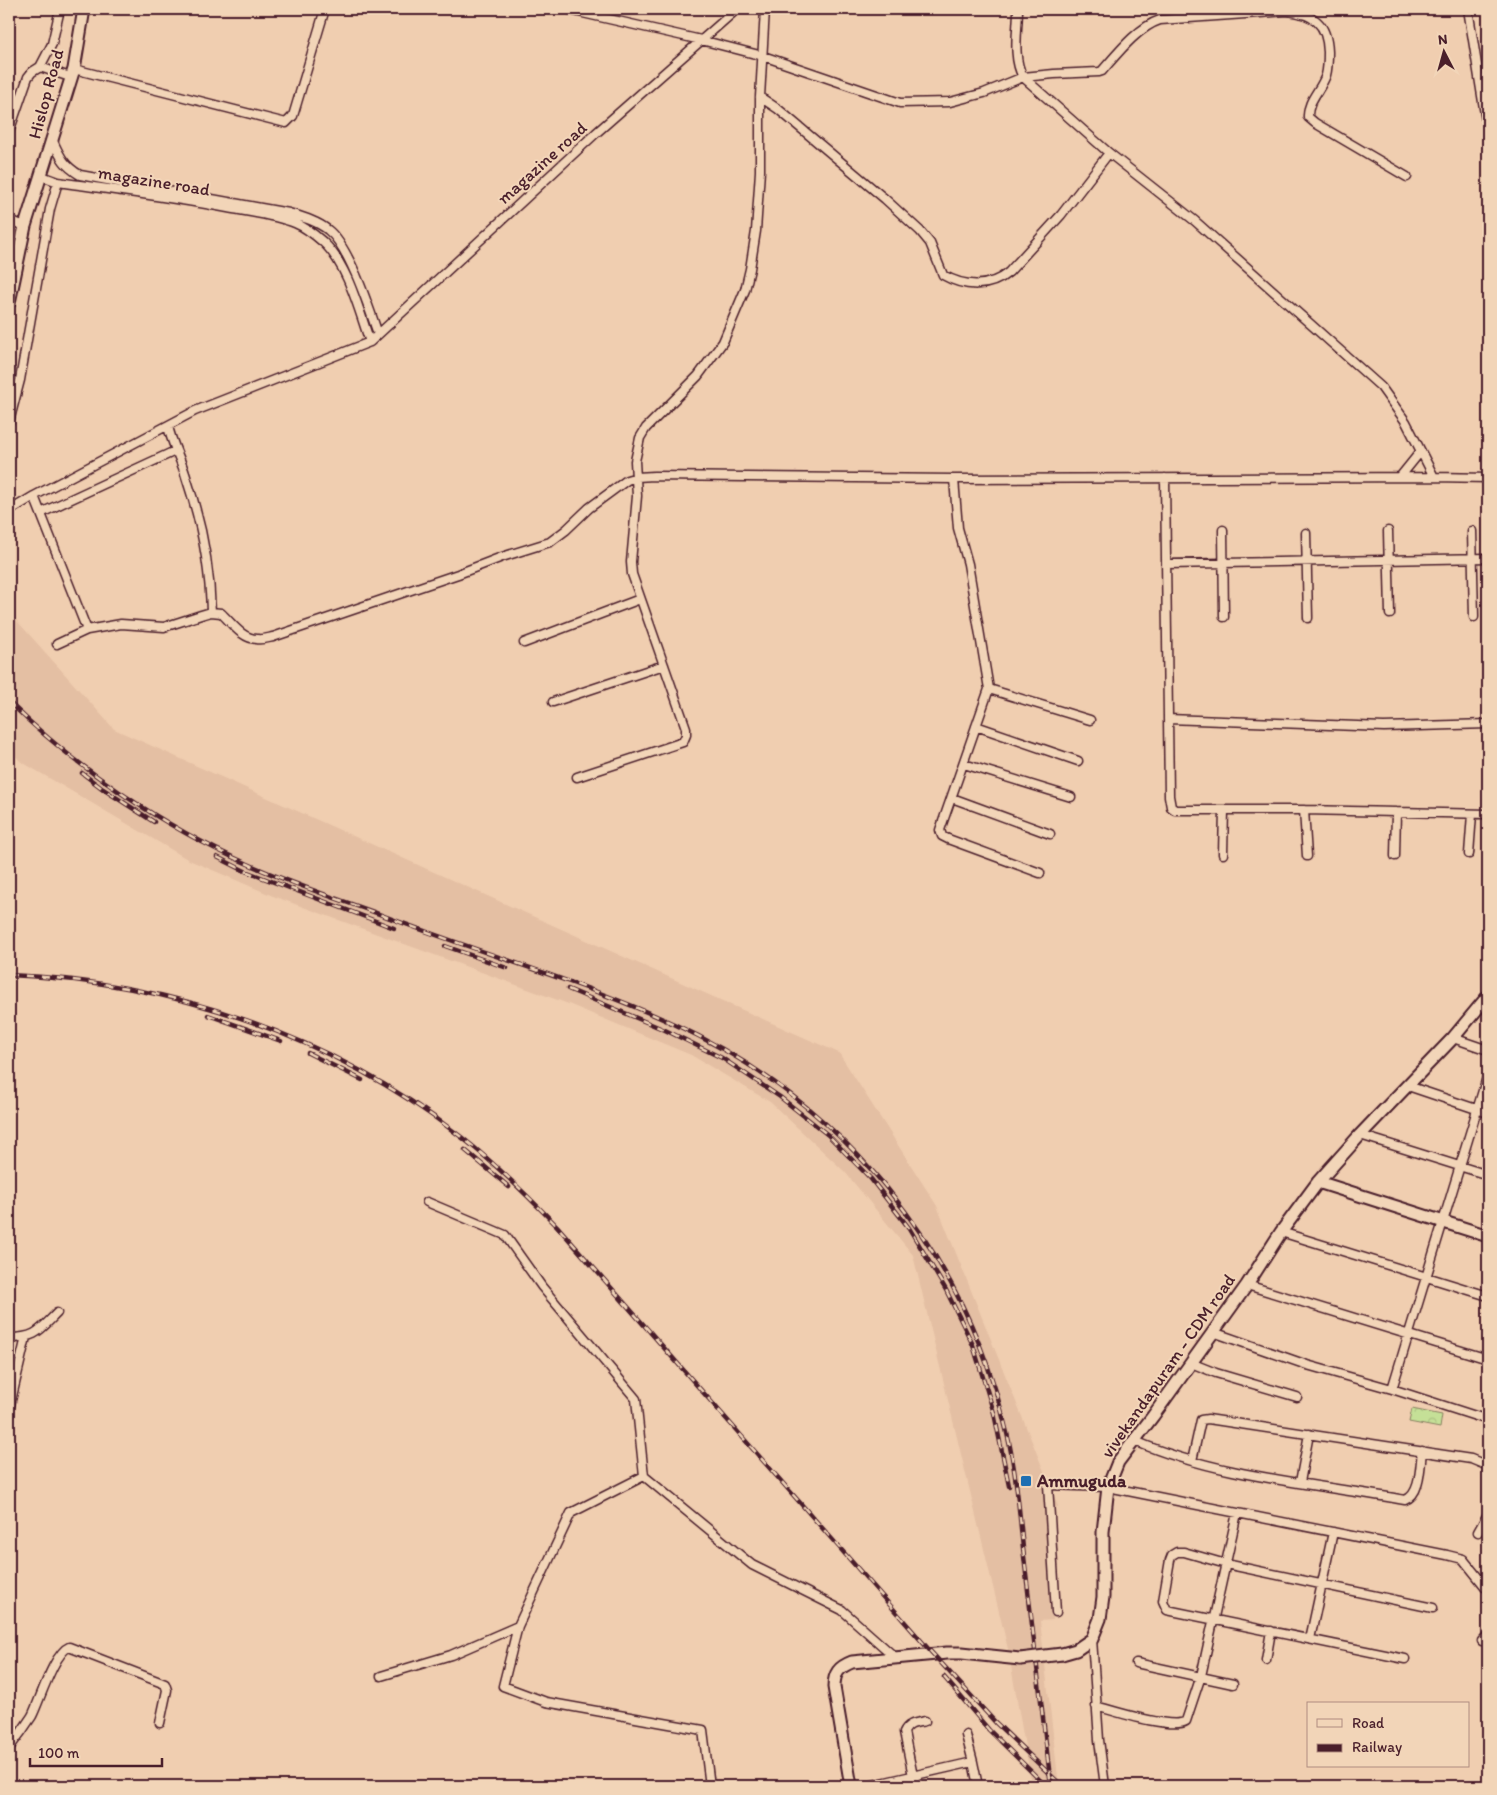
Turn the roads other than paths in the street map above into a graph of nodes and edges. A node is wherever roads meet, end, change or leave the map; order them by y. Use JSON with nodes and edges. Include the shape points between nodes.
{"nodes":[{"id":1,"x":60,"y":9,"type":"edge"},
{"id":2,"x":84,"y":9,"type":"edge"},
{"id":3,"x":324,"y":9,"type":"edge"},
{"id":4,"x":565,"y":9,"type":"edge"},
{"id":5,"x":737,"y":9,"type":"edge"},
{"id":6,"x":765,"y":9,"type":"edge"},
{"id":7,"x":1018,"y":9,"type":"edge"},
{"id":8,"x":1470,"y":9,"type":"edge"},
{"id":9,"x":701,"y":40,"type":"junction"},
{"id":10,"x":763,"y":56,"type":"junction"},
{"id":11,"x":40,"y":67,"type":"junction"},
{"id":12,"x":72,"y":73,"type":"junction"},
{"id":13,"x":1023,"y":77,"type":"junction"},
{"id":14,"x":1485,"y":89,"type":"edge"},
{"id":15,"x":760,"y":97,"type":"junction"},
{"id":16,"x":9,"y":132,"type":"edge"},
{"id":17,"x":1488,"y":133,"type":"edge"},
{"id":18,"x":52,"y":139,"type":"junction"},
{"id":19,"x":1110,"y":153,"type":"junction"},
{"id":20,"x":42,"y":176,"type":"junction"},
{"id":21,"x":1407,"y":177,"type":"dead end"},
{"id":22,"x":58,"y":182,"type":"junction"},
{"id":23,"x":182,"y":197,"type":"junction"},
{"id":24,"x":232,"y":206,"type":"junction"},
{"id":25,"x":9,"y":220,"type":"edge"},
{"id":26,"x":25,"y":226,"type":"junction"},
{"id":27,"x":9,"y":303,"type":"edge"},
{"id":28,"x":378,"y":334,"type":"junction"},
{"id":29,"x":370,"y":342,"type":"junction"},
{"id":30,"x":9,"y":422,"type":"edge"},
{"id":31,"x":168,"y":426,"type":"junction"},
{"id":32,"x":1421,"y":450,"type":"junction"},
{"id":33,"x":175,"y":451,"type":"junction"},
{"id":34,"x":637,"y":477,"type":"junction"},
{"id":35,"x":1400,"y":477,"type":"junction"},
{"id":36,"x":1434,"y":477,"type":"junction"},
{"id":37,"x":1488,"y":477,"type":"edge"},
{"id":38,"x":1165,"y":478,"type":"junction"},
{"id":39,"x":954,"y":479,"type":"junction"},
{"id":40,"x":34,"y":496,"type":"junction"},
{"id":41,"x":9,"y":511,"type":"edge"},
{"id":42,"x":41,"y":513,"type":"junction"},
{"id":43,"x":1223,"y":530,"type":"dead end"},
{"id":44,"x":1472,"y":531,"type":"dead end"},
{"id":45,"x":1388,"y":532,"type":"dead end"},
{"id":46,"x":1306,"y":533,"type":"dead end"},
{"id":47,"x":1472,"y":558,"type":"junction"},
{"id":48,"x":1488,"y":558,"type":"edge"},
{"id":49,"x":1388,"y":560,"type":"junction"},
{"id":50,"x":1306,"y":561,"type":"junction"},
{"id":51,"x":1223,"y":563,"type":"junction"},
{"id":52,"x":1167,"y":564,"type":"junction"},
{"id":53,"x":640,"y":599,"type":"junction"},
{"id":54,"x":211,"y":612,"type":"junction"},
{"id":55,"x":1390,"y":614,"type":"dead end"},
{"id":56,"x":1224,"y":617,"type":"dead end"},
{"id":57,"x":1474,"y":617,"type":"dead end"},
{"id":58,"x":1308,"y":618,"type":"dead end"},
{"id":59,"x":87,"y":630,"type":"junction"},
{"id":60,"x":524,"y":642,"type":"dead end"},
{"id":61,"x":57,"y":644,"type":"dead end"},
{"id":62,"x":664,"y":664,"type":"junction"},
{"id":63,"x":989,"y":689,"type":"junction"},
{"id":64,"x":553,"y":702,"type":"dead end"},
{"id":65,"x":1090,"y":720,"type":"dead end"},
{"id":66,"x":1168,"y":720,"type":"junction"},
{"id":67,"x":1488,"y":724,"type":"edge"},
{"id":68,"x":976,"y":726,"type":"junction"},
{"id":69,"x":1078,"y":761,"type":"dead end"},
{"id":70,"x":964,"y":764,"type":"junction"},
{"id":71,"x":577,"y":777,"type":"dead end"},
{"id":72,"x":1071,"y":797,"type":"dead end"},
{"id":73,"x":952,"y":798,"type":"junction"},
{"id":74,"x":1224,"y":810,"type":"junction"},
{"id":75,"x":1304,"y":810,"type":"junction"},
{"id":76,"x":1396,"y":812,"type":"junction"},
{"id":77,"x":1472,"y":814,"type":"junction"},
{"id":78,"x":1488,"y":814,"type":"edge"},
{"id":79,"x":1050,"y":834,"type":"dead end"},
{"id":80,"x":1223,"y":854,"type":"dead end"},
{"id":81,"x":1469,"y":854,"type":"dead end"},
{"id":82,"x":1307,"y":856,"type":"dead end"},
{"id":83,"x":1395,"y":856,"type":"dead end"},
{"id":84,"x":1040,"y":872,"type":"dead end"},
{"id":85,"x":1488,"y":996,"type":"edge"},
{"id":86,"x":1453,"y":1038,"type":"junction"},
{"id":87,"x":1488,"y":1050,"type":"edge"},
{"id":88,"x":1488,"y":1074,"type":"edge"},
{"id":89,"x":1408,"y":1086,"type":"junction"},
{"id":90,"x":1477,"y":1110,"type":"junction"},
{"id":91,"x":1488,"y":1113,"type":"edge"},
{"id":92,"x":1360,"y":1135,"type":"junction"},
{"id":93,"x":1460,"y":1167,"type":"junction"},
{"id":94,"x":1488,"y":1175,"type":"edge"},
{"id":95,"x":1318,"y":1182,"type":"junction"},
{"id":96,"x":426,"y":1202,"type":"dead end"},
{"id":97,"x":1443,"y":1222,"type":"junction"},
{"id":98,"x":1281,"y":1232,"type":"junction"},
{"id":99,"x":1488,"y":1236,"type":"edge"},
{"id":100,"x":1426,"y":1276,"type":"junction"},
{"id":101,"x":1247,"y":1285,"type":"junction"},
{"id":102,"x":1488,"y":1296,"type":"edge"},
{"id":103,"x":57,"y":1313,"type":"dead end"},
{"id":104,"x":1213,"y":1332,"type":"junction"},
{"id":105,"x":1409,"y":1334,"type":"junction"},
{"id":106,"x":26,"y":1337,"type":"junction"},
{"id":107,"x":9,"y":1338,"type":"edge"},
{"id":108,"x":1488,"y":1359,"type":"edge"},
{"id":109,"x":1191,"y":1363,"type":"junction"},
{"id":110,"x":1392,"y":1389,"type":"junction"},
{"id":111,"x":1297,"y":1397,"type":"dead end"},
{"id":112,"x":9,"y":1409,"type":"edge"},
{"id":113,"x":1488,"y":1420,"type":"edge"},
{"id":114,"x":1309,"y":1434,"type":"junction"},
{"id":115,"x":1135,"y":1441,"type":"junction"},
{"id":116,"x":1422,"y":1451,"type":"junction"},
{"id":117,"x":1192,"y":1461,"type":"junction"},
{"id":118,"x":1488,"y":1466,"type":"edge"},
{"id":119,"x":644,"y":1476,"type":"junction"},
{"id":120,"x":1300,"y":1482,"type":"junction"},
{"id":121,"x":1108,"y":1487,"type":"junction"},
{"id":122,"x":1238,"y":1513,"type":"junction"},
{"id":123,"x":1488,"y":1514,"type":"edge"},
{"id":124,"x":1333,"y":1532,"type":"junction"},
{"id":125,"x":1478,"y":1532,"type":"dead end"},
{"id":126,"x":1226,"y":1564,"type":"junction"},
{"id":127,"x":1321,"y":1584,"type":"junction"},
{"id":128,"x":1488,"y":1590,"type":"edge"},
{"id":129,"x":1432,"y":1608,"type":"dead end"},
{"id":130,"x":1056,"y":1612,"type":"dead end"},
{"id":131,"x":1213,"y":1619,"type":"junction"},
{"id":132,"x":518,"y":1626,"type":"junction"},
{"id":133,"x":1271,"y":1631,"type":"junction"},
{"id":134,"x":1092,"y":1639,"type":"junction"},
{"id":135,"x":1310,"y":1639,"type":"junction"},
{"id":136,"x":896,"y":1658,"type":"junction"},
{"id":137,"x":1405,"y":1659,"type":"dead end"},
{"id":138,"x":1266,"y":1660,"type":"dead end"},
{"id":139,"x":1136,"y":1663,"type":"dead end"},
{"id":140,"x":381,"y":1676,"type":"dead end"},
{"id":141,"x":1200,"y":1676,"type":"junction"},
{"id":142,"x":1233,"y":1684,"type":"dead end"},
{"id":143,"x":1096,"y":1706,"type":"junction"},
{"id":144,"x":925,"y":1721,"type":"dead end"},
{"id":145,"x":160,"y":1722,"type":"dead end"},
{"id":146,"x":966,"y":1735,"type":"dead end"},
{"id":147,"x":9,"y":1748,"type":"edge"},
{"id":148,"x":973,"y":1762,"type":"junction"},
{"id":149,"x":914,"y":1776,"type":"junction"},
{"id":150,"x":710,"y":1786,"type":"edge"},
{"id":151,"x":851,"y":1786,"type":"edge"},
{"id":152,"x":872,"y":1786,"type":"edge"},
{"id":153,"x":917,"y":1786,"type":"edge"},
{"id":154,"x":978,"y":1786,"type":"edge"},
{"id":155,"x":1105,"y":1786,"type":"edge"}],
"edges":[{"from":1,"to":11,"type":"street","via":[[52,44]]},
{"from":2,"to":12,"type":"street","name":"Hislop Road"},
{"from":3,"to":12,"type":"street","via":[[293,116],[286,123]]},
{"from":4,"to":9,"type":"street"},
{"from":5,"to":9,"type":"street","name":"magazine road"},
{"from":6,"to":10,"type":"street"},
{"from":7,"to":13,"type":"street","via":[[1017,58]]},
{"from":8,"to":14,"type":"street"},
{"from":9,"to":10,"type":"street"},
{"from":9,"to":28,"type":"street","name":"magazine road"},
{"from":10,"to":13,"type":"street","via":[[900,103],[950,102],[984,93]]},
{"from":10,"to":15,"type":"street"},
{"from":11,"to":12,"type":"street"},
{"from":11,"to":16,"type":"street","via":[[28,77]]},
{"from":12,"to":18,"type":"street","name":"Hislop Road"},
{"from":13,"to":19,"type":"street"},
{"from":13,"to":21,"type":"street","via":[[1102,71],[1125,46],[1160,20],[1287,11],[1302,13],[1316,19],[1328,42],[1326,74],[1310,104],[1308,117]]},
{"from":14,"to":17,"type":"street"},
{"from":15,"to":19,"type":"street","via":[[905,217],[930,243],[943,275],[966,285],[981,285],[1004,277],[1061,215]]},
{"from":15,"to":34,"type":"street","via":[[756,231],[745,290],[723,342],[698,376],[653,420],[640,438]]},
{"from":18,"to":20,"type":"street","name":"Hislop Road"},
{"from":18,"to":23,"type":"street","via":[[69,168],[80,175]]},
{"from":19,"to":32,"type":"street","via":[[1195,221],[1381,388]]},
{"from":20,"to":22,"type":"street","name":"magazine road"},
{"from":20,"to":26,"type":"street","name":"Hislop Road"},
{"from":22,"to":23,"type":"street","name":"magazine road"},
{"from":22,"to":30,"type":"street"},
{"from":23,"to":24,"type":"street","name":"magazine road"},
{"from":24,"to":28,"type":"street","via":[[289,212],[328,230],[362,289]]},
{"from":24,"to":29,"type":"street","name":"magazine road","via":[[294,223],[324,243],[338,261]]},
{"from":25,"to":26,"type":"street"},
{"from":26,"to":27,"type":"street","name":"Hislop Road"},
{"from":28,"to":29,"type":"street","name":"magazine road"},
{"from":29,"to":31,"type":"street","name":"magazine road","via":[[195,411]]},
{"from":31,"to":33,"type":"street"},
{"from":31,"to":40,"type":"street","name":"magazine road"},
{"from":32,"to":35,"type":"street"},
{"from":32,"to":36,"type":"street"},
{"from":33,"to":42,"type":"street"},
{"from":33,"to":54,"type":"street","via":[[187,478],[200,524]]},
{"from":34,"to":39,"type":"street"},
{"from":34,"to":53,"type":"street","via":[[631,562]]},
{"from":34,"to":54,"type":"street","via":[[627,480],[589,508],[550,542],[273,637],[249,637],[221,613]]},
{"from":35,"to":36,"type":"street"},
{"from":35,"to":38,"type":"street"},
{"from":36,"to":37,"type":"street"},
{"from":38,"to":39,"type":"street"},
{"from":38,"to":52,"type":"street"},
{"from":39,"to":63,"type":"street","via":[[958,528],[968,564]]},
{"from":40,"to":41,"type":"street","name":"magazine road"},
{"from":40,"to":42,"type":"street"},
{"from":42,"to":59,"type":"street"},
{"from":43,"to":51,"type":"street"},
{"from":44,"to":47,"type":"street"},
{"from":45,"to":49,"type":"street"},
{"from":46,"to":50,"type":"street"},
{"from":47,"to":48,"type":"street"},
{"from":47,"to":49,"type":"street"},
{"from":47,"to":57,"type":"street"},
{"from":49,"to":50,"type":"street"},
{"from":49,"to":55,"type":"street"},
{"from":50,"to":51,"type":"street"},
{"from":50,"to":58,"type":"street"},
{"from":51,"to":52,"type":"street"},
{"from":51,"to":56,"type":"street"},
{"from":52,"to":66,"type":"street"},
{"from":53,"to":60,"type":"street"},
{"from":53,"to":62,"type":"street"},
{"from":54,"to":59,"type":"street","via":[[164,627],[121,624]]},
{"from":59,"to":61,"type":"street"},
{"from":62,"to":64,"type":"street"},
{"from":62,"to":71,"type":"street","via":[[686,728],[683,742]]},
{"from":63,"to":65,"type":"street"},
{"from":63,"to":68,"type":"street"},
{"from":66,"to":67,"type":"street","via":[[1384,727]]},
{"from":66,"to":74,"type":"street","via":[[1171,807],[1175,810]]},
{"from":68,"to":69,"type":"street"},
{"from":68,"to":70,"type":"street"},
{"from":70,"to":72,"type":"street"},
{"from":70,"to":73,"type":"street"},
{"from":73,"to":79,"type":"street"},
{"from":73,"to":84,"type":"street","via":[[940,830],[942,836]]},
{"from":74,"to":75,"type":"street"},
{"from":74,"to":80,"type":"street"},
{"from":75,"to":76,"type":"street"},
{"from":75,"to":82,"type":"street"},
{"from":76,"to":77,"type":"street"},
{"from":76,"to":83,"type":"street"},
{"from":77,"to":78,"type":"street"},
{"from":77,"to":81,"type":"street"},
{"from":85,"to":86,"type":"street","name":"vivekandapuram - CDM road"},
{"from":86,"to":87,"type":"street"},
{"from":86,"to":89,"type":"street","name":"vivekandapuram - CDM road"},
{"from":88,"to":90,"type":"street"},
{"from":89,"to":90,"type":"street"},
{"from":89,"to":92,"type":"street","name":"vivekandapuram - CDM road"},
{"from":90,"to":91,"type":"street"},
{"from":90,"to":93,"type":"street"},
{"from":92,"to":93,"type":"street"},
{"from":92,"to":95,"type":"street","name":"vivekandapuram - CDM road"},
{"from":93,"to":94,"type":"street"},
{"from":93,"to":97,"type":"street"},
{"from":95,"to":97,"type":"street"},
{"from":95,"to":98,"type":"street","name":"vivekandapuram - CDM road"},
{"from":96,"to":119,"type":"street","via":[[505,1235],[542,1287],[636,1399]]},
{"from":97,"to":99,"type":"street"},
{"from":97,"to":100,"type":"street"},
{"from":98,"to":100,"type":"street"},
{"from":98,"to":101,"type":"street","name":"vivekandapuram - CDM road"},
{"from":100,"to":102,"type":"street"},
{"from":100,"to":105,"type":"street"},
{"from":101,"to":104,"type":"street","name":"vivekandapuram - CDM road"},
{"from":101,"to":105,"type":"street"},
{"from":103,"to":106,"type":"street","via":[[39,1332]]},
{"from":104,"to":109,"type":"street","name":"vivekandapuram - CDM road"},
{"from":104,"to":110,"type":"street","via":[[1307,1365]]},
{"from":105,"to":108,"type":"street"},
{"from":105,"to":110,"type":"street"},
{"from":106,"to":107,"type":"street"},
{"from":106,"to":112,"type":"street"},
{"from":109,"to":111,"type":"street"},
{"from":109,"to":115,"type":"street","name":"vivekandapuram - CDM road"},
{"from":110,"to":113,"type":"street"},
{"from":114,"to":116,"type":"street"},
{"from":114,"to":117,"type":"street","via":[[1202,1420]]},
{"from":114,"to":120,"type":"street"},
{"from":115,"to":117,"type":"street"},
{"from":115,"to":121,"type":"street","name":"vivekandapuram - CDM road","via":[[1118,1462]]},
{"from":116,"to":118,"type":"street","via":[[1471,1459]]},
{"from":116,"to":120,"type":"street","via":[[1416,1491],[1406,1500]]},
{"from":117,"to":120,"type":"street"},
{"from":119,"to":132,"type":"street","via":[[571,1513]]},
{"from":119,"to":136,"type":"street","via":[[752,1565],[842,1610]]},
{"from":121,"to":122,"type":"street"},
{"from":121,"to":130,"type":"street","via":[[1048,1485]]},
{"from":121,"to":134,"type":"street","name":"vivekandapuram - CDM road","via":[[1103,1532],[1103,1597],[1100,1619]]},
{"from":122,"to":124,"type":"street"},
{"from":122,"to":126,"type":"street"},
{"from":123,"to":125,"type":"street"},
{"from":124,"to":127,"type":"street"},
{"from":124,"to":128,"type":"street","via":[[1463,1559]]},
{"from":126,"to":127,"type":"street"},
{"from":126,"to":131,"type":"street"},
{"from":126,"to":131,"type":"street","via":[[1184,1552],[1177,1552],[1170,1560],[1163,1601],[1167,1610]]},
{"from":127,"to":129,"type":"street"},
{"from":127,"to":135,"type":"street"},
{"from":131,"to":133,"type":"street"},
{"from":131,"to":141,"type":"street"},
{"from":132,"to":140,"type":"street","via":[[451,1655]]},
{"from":132,"to":150,"type":"street","via":[[503,1686],[546,1702],[703,1730]]},
{"from":133,"to":135,"type":"street"},
{"from":133,"to":138,"type":"street"},
{"from":134,"to":136,"type":"street","bridge":true,"via":[[1076,1650],[1062,1654],[1020,1659],[962,1653]]},
{"from":134,"to":143,"type":"street"},
{"from":135,"to":137,"type":"street"},
{"from":136,"to":151,"type":"street","via":[[852,1662],[844,1665],[834,1676]]},
{"from":139,"to":141,"type":"street"},
{"from":141,"to":142,"type":"street"},
{"from":141,"to":143,"type":"street","via":[[1183,1723],[1175,1725]]},
{"from":143,"to":155,"type":"street"},
{"from":144,"to":149,"type":"street","via":[[910,1724],[904,1732]]},
{"from":145,"to":147,"type":"street","via":[[167,1690],[165,1684],[69,1647],[62,1651],[33,1714]]},
{"from":146,"to":148,"type":"street"},
{"from":148,"to":149,"type":"street"},
{"from":148,"to":154,"type":"street"},
{"from":149,"to":152,"type":"street"},
{"from":149,"to":153,"type":"street"}]}
